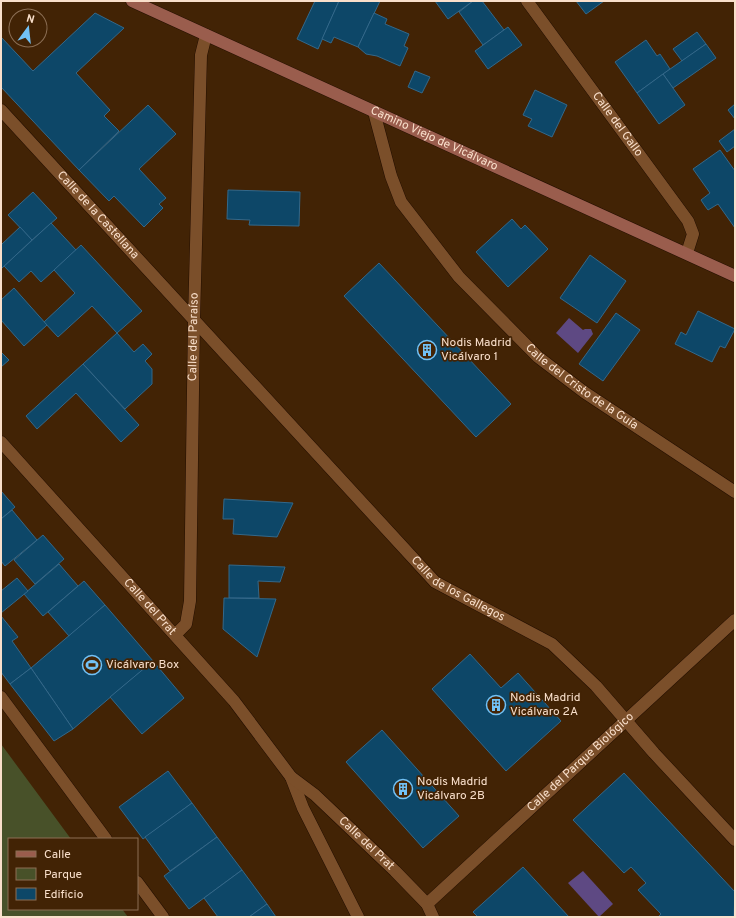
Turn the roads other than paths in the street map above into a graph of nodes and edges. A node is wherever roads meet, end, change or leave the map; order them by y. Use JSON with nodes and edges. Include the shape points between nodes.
{"nodes":[{"id":1,"x":132,"y":1,"type":"edge"},
{"id":2,"x":527,"y":1,"type":"edge"},
{"id":3,"x":206,"y":35,"type":"junction"},
{"id":4,"x":1,"y":110,"type":"edge"},
{"id":5,"x":374,"y":112,"type":"junction"},
{"id":6,"x":687,"y":253,"type":"junction"},
{"id":7,"x":735,"y":276,"type":"edge"},
{"id":8,"x":194,"y":320,"type":"junction"},
{"id":9,"x":1,"y":442,"type":"edge"},
{"id":10,"x":735,"y":492,"type":"edge"},
{"id":11,"x":735,"y":620,"type":"edge"},
{"id":12,"x":175,"y":635,"type":"junction"},
{"id":13,"x":1,"y":697,"type":"edge"},
{"id":14,"x":626,"y":721,"type":"junction"},
{"id":15,"x":291,"y":777,"type":"junction"},
{"id":16,"x":105,"y":838,"type":"edge"},
{"id":17,"x":735,"y":840,"type":"edge"},
{"id":18,"x":138,"y":883,"type":"edge"},
{"id":19,"x":427,"y":904,"type":"junction"},
{"id":20,"x":163,"y":917,"type":"edge"},
{"id":21,"x":358,"y":917,"type":"edge"},
{"id":22,"x":433,"y":917,"type":"edge"}],
"edges":[{"from":1,"to":3,"type":"street","name":"Camino Viejo de Vicálvaro"},
{"from":2,"to":6,"type":"street","name":"Calle del Gallo","via":[[688,220],[693,234]]},
{"from":3,"to":5,"type":"street","name":"Camino Viejo de Vicálvaro"},
{"from":3,"to":8,"type":"street","name":"Calle del Paraíso","via":[[201,55]]},
{"from":4,"to":8,"type":"street","name":"Calle de la Castellana"},
{"from":5,"to":6,"type":"street","name":"Camino Viejo de Vicálvaro"},
{"from":5,"to":10,"type":"street","name":"Calle del Cristo de la Guía","via":[[391,176],[402,202],[459,277],[538,357],[584,392]]},
{"from":6,"to":7,"type":"street","name":"Camino Viejo de Vicálvaro"},
{"from":8,"to":12,"type":"street","name":"Calle del Paraíso","via":[[190,601],[186,624]]},
{"from":8,"to":14,"type":"street","name":"Calle de los Gallegos","via":[[435,582],[552,644],[596,686]]},
{"from":9,"to":12,"type":"street","name":"Calle del Prat"},
{"from":11,"to":14,"type":"street","name":"Calle del Parque Biológico"},
{"from":12,"to":15,"type":"street","name":"Calle del Prat","via":[[234,701]]},
{"from":13,"to":16,"type":"street"},
{"from":14,"to":17,"type":"street","name":"Calle de los Gallegos"},
{"from":14,"to":19,"type":"street","name":"Calle del Parque Biológico"},
{"from":15,"to":19,"type":"street","name":"Calle del Prat","via":[[315,795]]},
{"from":15,"to":21,"type":"street","name":"Calle del Prat","via":[[303,808]]},
{"from":18,"to":20,"type":"street"},
{"from":19,"to":22,"type":"street","name":"Calle del Prat"}]}
